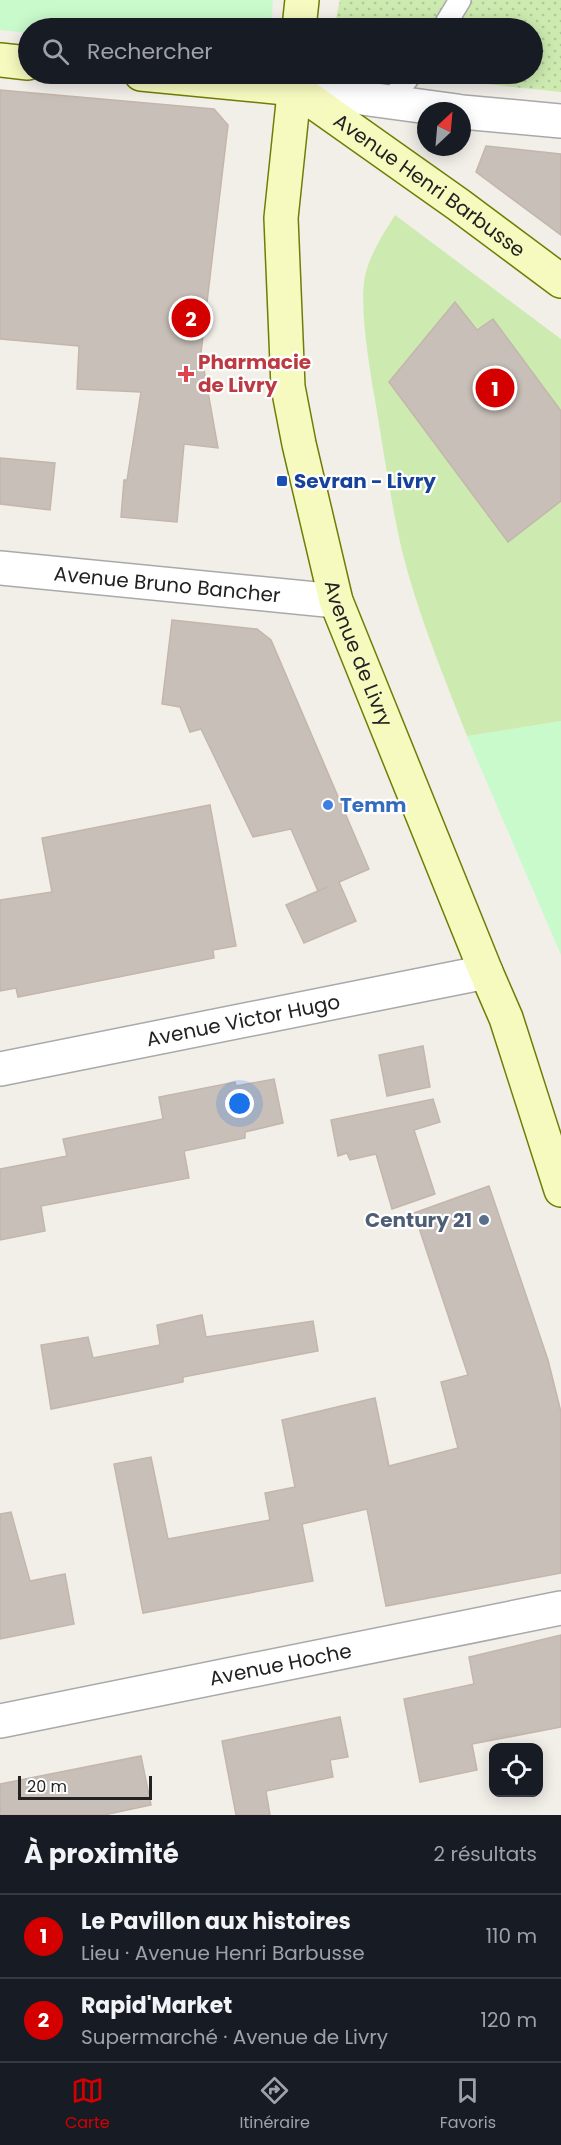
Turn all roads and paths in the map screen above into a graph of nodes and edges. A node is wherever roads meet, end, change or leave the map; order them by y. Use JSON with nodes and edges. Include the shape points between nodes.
{"nodes":[{"id":1,"x":460,"y":0,"type":"edge"},
{"id":2,"x":449,"y":18,"type":"edge"},
{"id":3,"x":0,"y":60,"type":"edge"},
{"id":4,"x":18,"y":62,"type":"edge"},
{"id":5,"x":296,"y":84,"type":"edge"},
{"id":6,"x":300,"y":84,"type":"edge"},
{"id":7,"x":309,"y":84,"type":"edge"},
{"id":8,"x":404,"y":84,"type":"edge"},
{"id":9,"x":390,"y":102,"type":"junction"},
{"id":10,"x":417,"y":106,"type":"edge"},
{"id":11,"x":471,"y":113,"type":"edge"},
{"id":12,"x":561,"y":121,"type":"edge"},
{"id":13,"x":561,"y":281,"type":"edge"},
{"id":14,"x":0,"y":568,"type":"edge"},
{"id":15,"x":336,"y":601,"type":"junction"},
{"id":16,"x":486,"y":972,"type":"junction"},
{"id":17,"x":0,"y":1069,"type":"edge"},
{"id":18,"x":561,"y":1190,"type":"edge"},
{"id":19,"x":561,"y":1608,"type":"edge"},
{"id":20,"x":0,"y":1721,"type":"edge"}],
"edges":[{"from":1,"to":2,"type":"lane"},
{"from":3,"to":4,"type":"street"},
{"from":5,"to":15,"type":"street","name":"Avenue de Livry","via":[[281,218],[288,387]]},
{"from":6,"to":13,"type":"street","name":"Avenue Henri Barbusse"},
{"from":7,"to":9,"type":"street"},
{"from":8,"to":9,"type":"lane"},
{"from":9,"to":10,"type":"street"},
{"from":11,"to":12,"type":"street"},
{"from":14,"to":15,"type":"street","name":"Avenue Bruno Bancher"},
{"from":15,"to":16,"type":"street","name":"Avenue de Livry"},
{"from":16,"to":17,"type":"street","name":"Avenue Victor Hugo"},
{"from":16,"to":18,"type":"street","name":"Avenue de Livry","via":[[506,1018]]},
{"from":19,"to":20,"type":"street","name":"Avenue Hoche"}]}
